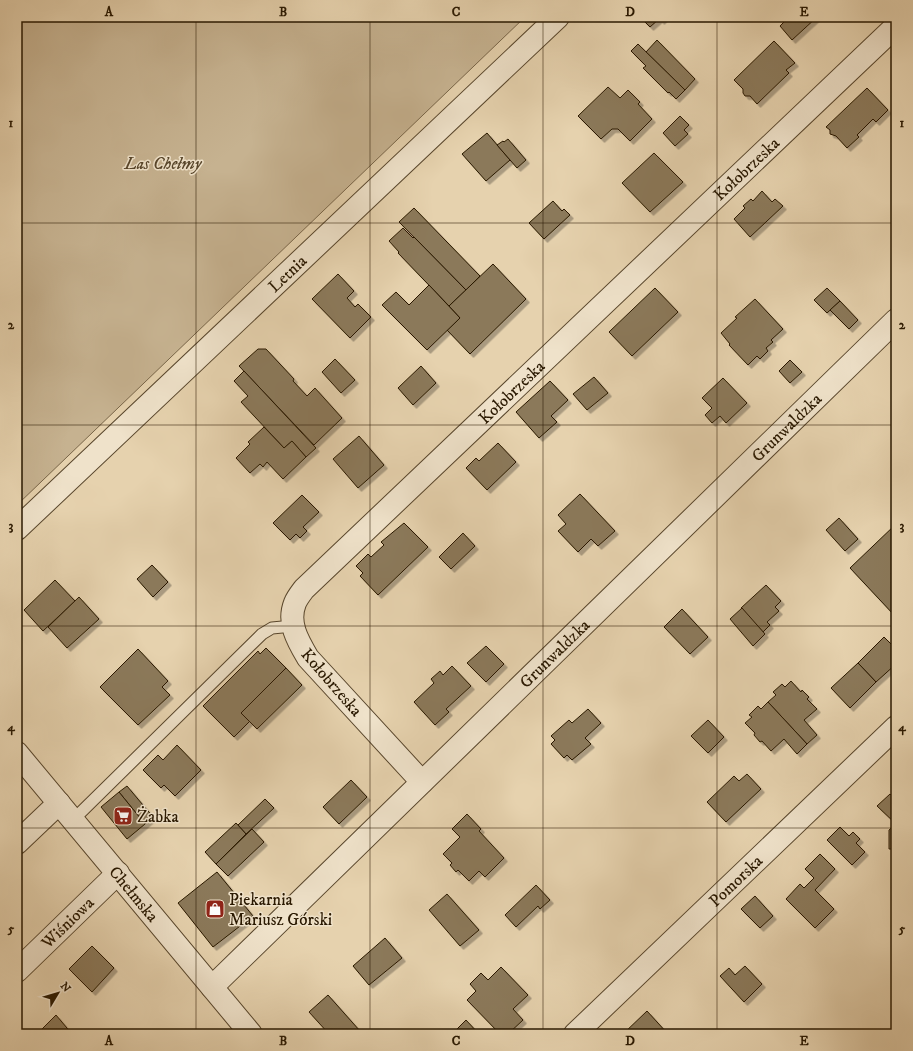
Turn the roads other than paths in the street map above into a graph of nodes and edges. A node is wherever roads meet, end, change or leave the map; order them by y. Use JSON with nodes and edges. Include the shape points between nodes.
{"nodes":[{"id":1,"x":558,"y":17,"type":"edge"},
{"id":2,"x":896,"y":26,"type":"edge"},
{"id":3,"x":896,"y":320,"type":"edge"},
{"id":4,"x":17,"y":529,"type":"edge"},
{"id":5,"x":293,"y":626,"type":"junction"},
{"id":6,"x":896,"y":727,"type":"edge"},
{"id":7,"x":17,"y":753,"type":"edge"},
{"id":8,"x":422,"y":782,"type":"junction"},
{"id":9,"x":59,"y":802,"type":"junction"},
{"id":10,"x":74,"y":820,"type":"junction"},
{"id":11,"x":17,"y":843,"type":"edge"},
{"id":12,"x":118,"y":874,"type":"junction"},
{"id":13,"x":17,"y":971,"type":"edge"},
{"id":14,"x":212,"y":986,"type":"junction"},
{"id":15,"x":251,"y":1034,"type":"edge"},
{"id":16,"x":575,"y":1034,"type":"edge"}],
"edges":[{"from":1,"to":4,"type":"street","name":"Letnia"},
{"from":2,"to":5,"type":"street","name":"Kołobrzeska","via":[[304,589],[295,603],[291,621]]},
{"from":3,"to":8,"type":"street","name":"Grunwaldzka"},
{"from":5,"to":8,"type":"street","name":"Kołobrzeska","via":[[308,658]]},
{"from":5,"to":10,"type":"lane","via":[[272,628],[262,634]]},
{"from":6,"to":16,"type":"street","name":"Pomorska"},
{"from":7,"to":9,"type":"street","name":"Chełmska"},
{"from":8,"to":14,"type":"street","name":"Grunwaldzka"},
{"from":9,"to":10,"type":"street","name":"Chełmska"},
{"from":9,"to":11,"type":"street"},
{"from":10,"to":12,"type":"street","name":"Chełmska"},
{"from":12,"to":13,"type":"street","name":"Wiśniowa"},
{"from":12,"to":14,"type":"street","name":"Chełmska"},
{"from":14,"to":15,"type":"street","name":"Chełmska"}]}
